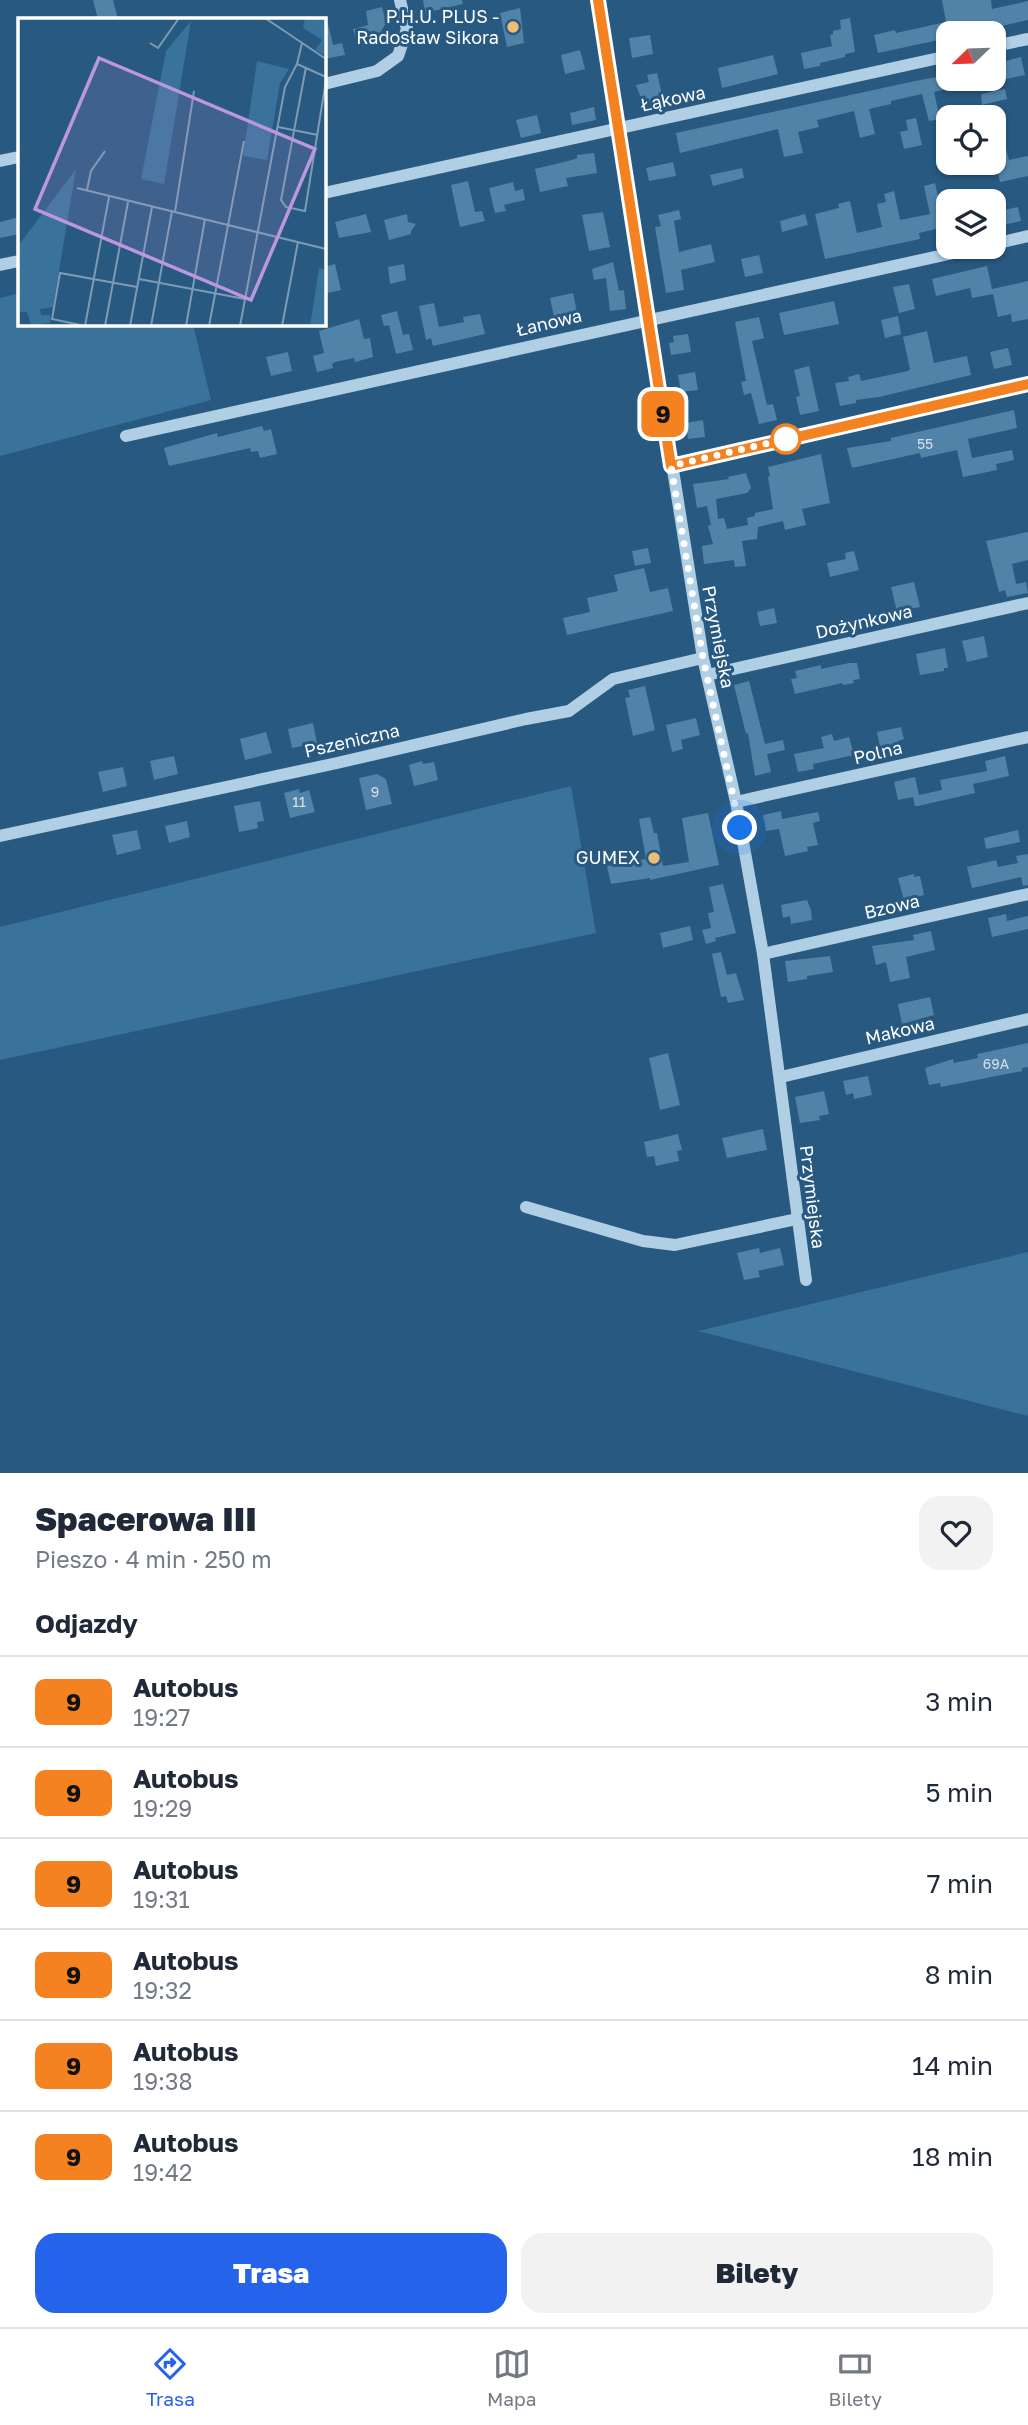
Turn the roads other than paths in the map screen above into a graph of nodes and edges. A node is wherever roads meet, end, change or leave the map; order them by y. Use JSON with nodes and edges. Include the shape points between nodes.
{"nodes":[{"id":1,"x":400,"y":0,"type":"edge"},
{"id":2,"x":598,"y":0,"type":"edge"},
{"id":3,"x":1028,"y":38,"type":"edge"},
{"id":4,"x":1006,"y":43,"type":"edge"},
{"id":5,"x":936,"y":59,"type":"edge"},
{"id":6,"x":326,"y":84,"type":"edge"},
{"id":7,"x":619,"y":128,"type":"junction"},
{"id":8,"x":18,"y":157,"type":"edge"},
{"id":9,"x":0,"y":161,"type":"edge"},
{"id":10,"x":326,"y":193,"type":"edge"},
{"id":11,"x":1028,"y":236,"type":"edge"},
{"id":12,"x":1006,"y":241,"type":"edge"},
{"id":13,"x":936,"y":257,"type":"edge"},
{"id":14,"x":18,"y":261,"type":"edge"},
{"id":15,"x":0,"y":265,"type":"edge"},
{"id":16,"x":649,"y":319,"type":"junction"},
{"id":17,"x":1028,"y":384,"type":"edge"},
{"id":18,"x":126,"y":436,"type":"dead end"},
{"id":19,"x":671,"y":466,"type":"junction"},
{"id":20,"x":1028,"y":603,"type":"edge"},
{"id":21,"x":703,"y":658,"type":"junction"},
{"id":22,"x":707,"y":676,"type":"junction"},
{"id":23,"x":1028,"y":737,"type":"edge"},
{"id":24,"x":736,"y":803,"type":"junction"},
{"id":25,"x":0,"y":836,"type":"edge"},
{"id":26,"x":1028,"y":894,"type":"edge"},
{"id":27,"x":763,"y":954,"type":"junction"},
{"id":28,"x":1028,"y":1019,"type":"edge"},
{"id":29,"x":781,"y":1077,"type":"junction"},
{"id":30,"x":526,"y":1207,"type":"dead end"},
{"id":31,"x":797,"y":1219,"type":"junction"},
{"id":32,"x":806,"y":1280,"type":"dead end"}],
"edges":[{"from":1,"to":6,"type":"street","via":[[407,29],[398,56],[377,71]]},
{"from":2,"to":7,"type":"street","name":"Przymiejska"},
{"from":3,"to":4,"type":"street"},
{"from":5,"to":7,"type":"street","name":"Łąkowa"},
{"from":7,"to":10,"type":"street","name":"Łąkowa"},
{"from":7,"to":16,"type":"street","name":"Przymiejska"},
{"from":8,"to":9,"type":"street"},
{"from":11,"to":12,"type":"street"},
{"from":13,"to":16,"type":"street","name":"Łanowa"},
{"from":14,"to":15,"type":"street"},
{"from":16,"to":18,"type":"street","name":"Łanowa"},
{"from":16,"to":19,"type":"street","name":"Przymiejska"},
{"from":17,"to":19,"type":"street"},
{"from":19,"to":21,"type":"street","name":"Przymiejska"},
{"from":20,"to":22,"type":"street","name":"Dożynkowa"},
{"from":21,"to":22,"type":"street","name":"Przymiejska"},
{"from":21,"to":25,"type":"street","name":"Pszeniczna","via":[[613,679],[569,711]]},
{"from":22,"to":24,"type":"street","name":"Przymiejska"},
{"from":23,"to":24,"type":"street","name":"Polna"},
{"from":24,"to":27,"type":"street","name":"Przymiejska"},
{"from":26,"to":27,"type":"street","name":"Bzowa"},
{"from":27,"to":29,"type":"street","name":"Przymiejska"},
{"from":28,"to":29,"type":"street","name":"Makowa"},
{"from":29,"to":31,"type":"street","name":"Przymiejska"},
{"from":30,"to":31,"type":"street","via":[[643,1241],[675,1245]]},
{"from":31,"to":32,"type":"street","name":"Przymiejska"}]}
